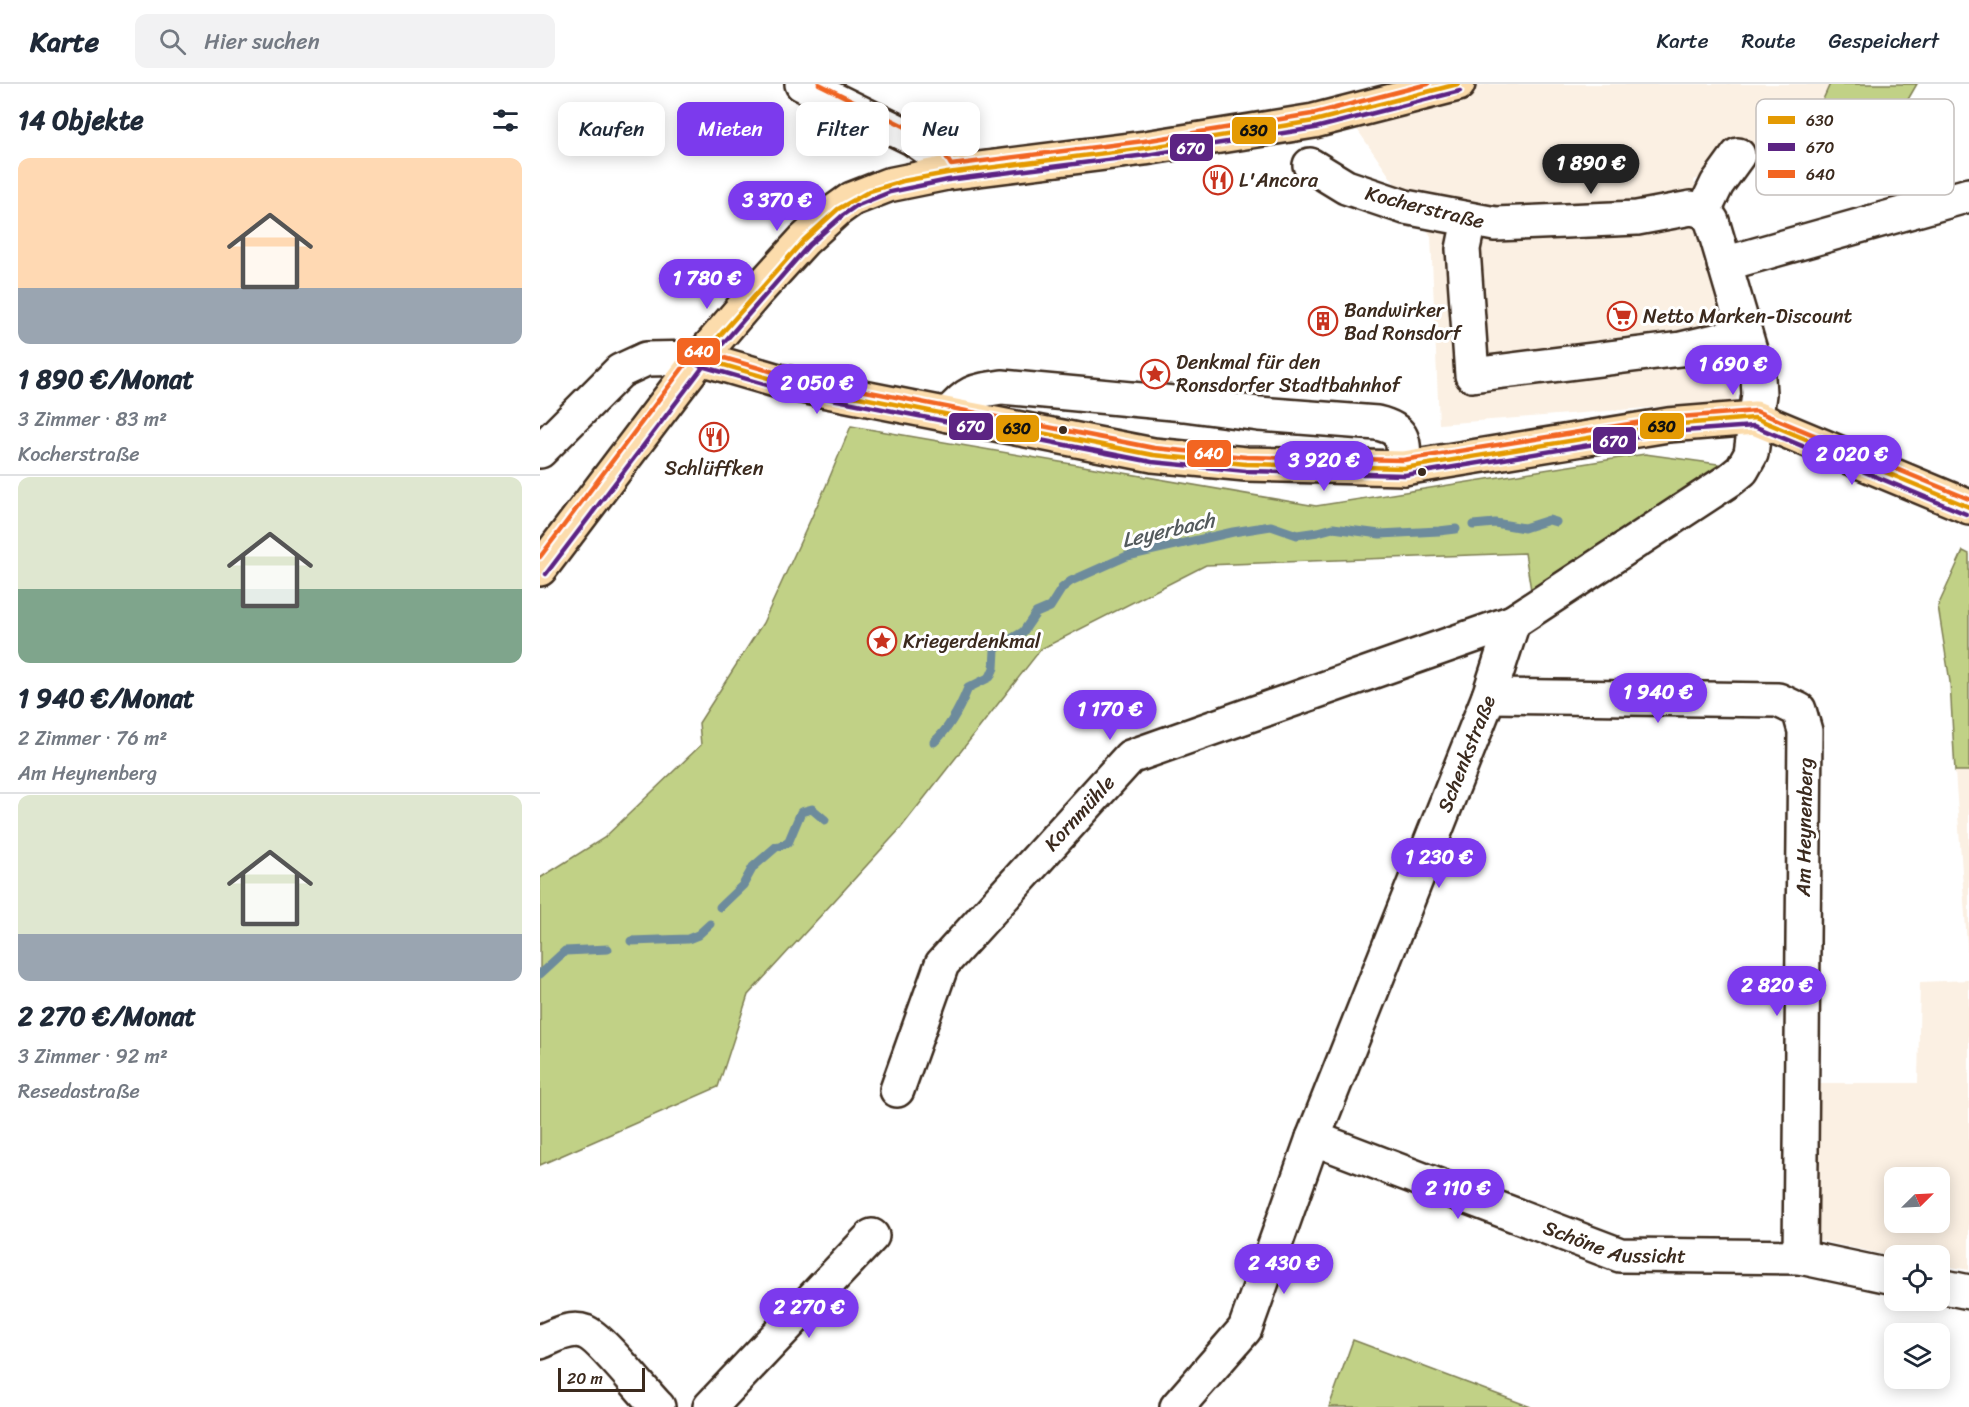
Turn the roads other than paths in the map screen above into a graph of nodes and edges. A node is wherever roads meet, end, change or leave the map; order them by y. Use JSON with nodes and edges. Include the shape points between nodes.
{"nodes":[{"id":1,"x":802,"y":84,"type":"edge"},
{"id":2,"x":1458,"y":84,"type":"edge"},
{"id":3,"x":1738,"y":155,"type":"dead end"},
{"id":4,"x":1310,"y":165,"type":"dead end"},
{"id":5,"x":947,"y":173,"type":"junction"},
{"id":6,"x":1969,"y":195,"type":"edge"},
{"id":7,"x":1704,"y":211,"type":"junction"},
{"id":8,"x":1468,"y":220,"type":"junction"},
{"id":9,"x":1724,"y":264,"type":"junction"},
{"id":10,"x":1745,"y":334,"type":"junction"},
{"id":11,"x":700,"y":358,"type":"junction"},
{"id":12,"x":948,"y":415,"type":"junction"},
{"id":13,"x":1755,"y":418,"type":"junction"},
{"id":14,"x":540,"y":451,"type":"edge"},
{"id":15,"x":1404,"y":468,"type":"junction"},
{"id":16,"x":1969,"y":507,"type":"edge"},
{"id":17,"x":540,"y":569,"type":"edge"},
{"id":18,"x":1513,"y":622,"type":"junction"},
{"id":19,"x":1489,"y":696,"type":"junction"},
{"id":20,"x":897,"y":1090,"type":"dead end"},
{"id":21,"x":1313,"y":1138,"type":"junction"},
{"id":22,"x":872,"y":1236,"type":"dead end"},
{"id":23,"x":1800,"y":1257,"type":"junction"},
{"id":24,"x":1884,"y":1274,"type":"edge"},
{"id":25,"x":1950,"y":1288,"type":"edge"},
{"id":26,"x":1969,"y":1292,"type":"edge"},
{"id":27,"x":540,"y":1342,"type":"edge"},
{"id":28,"x":658,"y":1407,"type":"edge"},
{"id":29,"x":710,"y":1407,"type":"edge"},
{"id":30,"x":1177,"y":1407,"type":"edge"}],
"edges":[{"from":1,"to":5,"type":"street","via":[[912,138],[938,156]]},
{"from":2,"to":5,"type":"main road","via":[[1314,121],[1145,148]]},
{"from":3,"to":7,"type":"street"},
{"from":4,"to":8,"type":"street","name":"Kocherstraße","via":[[1346,187],[1405,207]]},
{"from":5,"to":11,"type":"main road","via":[[888,185],[838,209],[804,240]]},
{"from":6,"to":9,"type":"street"},
{"from":7,"to":8,"type":"street","name":"Kocherstraße","via":[[1691,208],[1637,218],[1549,222],[1495,224]]},
{"from":7,"to":9,"type":"street","via":[[1712,221]]},
{"from":8,"to":10,"type":"street","via":[[1463,249],[1472,375],[1681,349]]},
{"from":9,"to":10,"type":"street"},
{"from":10,"to":13,"type":"street","via":[[1758,377]]},
{"from":11,"to":12,"type":"main road","via":[[782,382]]},
{"from":11,"to":14,"type":"street","via":[[646,359],[620,371]]},
{"from":11,"to":17,"type":"main road"},
{"from":12,"to":15,"type":"main road","via":[[1152,455],[1246,464]]},
{"from":12,"to":15,"type":"street","via":[[977,390],[1002,387],[1377,423],[1392,426],[1399,433]]},
{"from":13,"to":15,"type":"main road","via":[[1668,425]]},
{"from":13,"to":16,"type":"main road"},
{"from":13,"to":18,"type":"street","via":[[1751,454],[1742,470]]},
{"from":18,"to":19,"type":"street","name":"Schenkstraße"},
{"from":18,"to":20,"type":"street","name":"Kornmühle","via":[[1130,757],[942,964]]},
{"from":19,"to":21,"type":"street","name":"Schenkstraße"},
{"from":19,"to":23,"type":"street","name":"Am Heynenberg","via":[[1778,700],[1799,710],[1805,731]]},
{"from":21,"to":23,"type":"street","name":"Schöne Aussicht","via":[[1620,1255]]},
{"from":21,"to":30,"type":"street","name":"Schenkstraße","via":[[1245,1329]]},
{"from":22,"to":29,"type":"street"},
{"from":23,"to":24,"type":"street","name":"Schöne Aussicht"},
{"from":25,"to":26,"type":"street"},
{"from":27,"to":28,"type":"street","via":[[568,1330],[585,1332]]}]}
